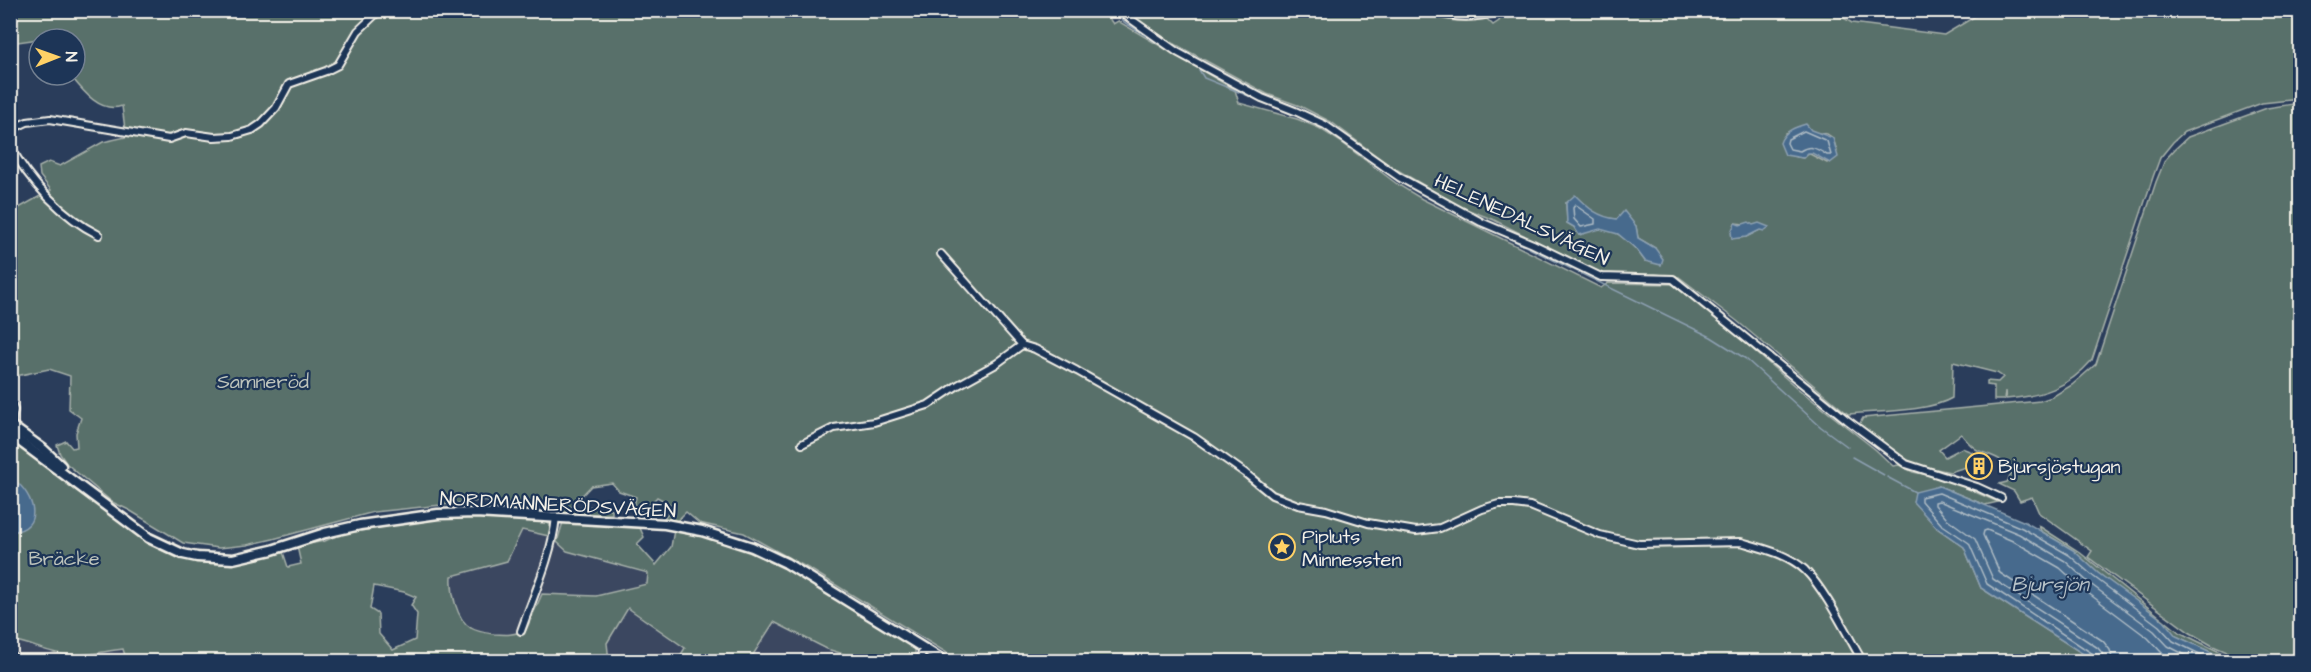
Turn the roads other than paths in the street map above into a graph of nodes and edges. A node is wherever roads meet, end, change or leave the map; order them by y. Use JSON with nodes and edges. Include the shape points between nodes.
{"nodes":[{"id":1,"x":380,"y":10,"type":"edge"},
{"id":2,"x":1118,"y":10,"type":"edge"},
{"id":3,"x":1429,"y":10,"type":"edge"},
{"id":4,"x":1503,"y":10,"type":"edge"},
{"id":5,"x":1448,"y":13,"type":"edge"},
{"id":6,"x":10,"y":130,"type":"edge"},
{"id":7,"x":10,"y":145,"type":"edge"},
{"id":8,"x":99,"y":235,"type":"dead end"},
{"id":9,"x":941,"y":254,"type":"dead end"},
{"id":10,"x":1023,"y":345,"type":"junction"},
{"id":11,"x":11,"y":403,"type":"edge"},
{"id":12,"x":11,"y":429,"type":"edge"},
{"id":13,"x":802,"y":444,"type":"dead end"},
{"id":14,"x":2001,"y":498,"type":"dead end"},
{"id":15,"x":556,"y":517,"type":"junction"},
{"id":16,"x":521,"y":631,"type":"dead end"},
{"id":17,"x":925,"y":648,"type":"junction"},
{"id":18,"x":10,"y":652,"type":"edge"},
{"id":19,"x":18,"y":662,"type":"edge"},
{"id":20,"x":917,"y":662,"type":"edge"},
{"id":21,"x":946,"y":662,"type":"edge"},
{"id":22,"x":1863,"y":662,"type":"edge"}],
"edges":[{"from":1,"to":6,"type":"street","via":[[357,31],[338,65],[289,84],[269,117],[243,133],[214,137],[186,133],[169,139],[50,119],[27,122]]},
{"from":2,"to":14,"type":"street","name":"HELENEDALSVÄGEN","via":[[1177,52],[1262,98],[1325,126],[1399,177],[1481,222],[1601,277],[1673,279],[1906,464]]},
{"from":3,"to":5,"type":"street"},
{"from":4,"to":5,"type":"street","via":[[1477,17]]},
{"from":7,"to":8,"type":"street","via":[[48,197],[84,228]]},
{"from":9,"to":10,"type":"street"},
{"from":10,"to":13,"type":"street","via":[[928,405],[874,422],[834,428]]},
{"from":10,"to":22,"type":"street","via":[[1194,437],[1272,495],[1298,505],[1416,531],[1440,528],[1499,504],[1522,505],[1616,540],[1639,544],[1741,542],[1778,554],[1805,571]]},
{"from":11,"to":12,"type":"street"},
{"from":12,"to":15,"type":"main road","name":"NORDMANNERÖDSVÄGEN","via":[[132,524],[177,546],[204,553],[282,546],[360,525],[438,514]]},
{"from":15,"to":16,"type":"street","via":[[547,559]]},
{"from":15,"to":17,"type":"main road","name":"NORDMANNERÖDSVÄGEN","via":[[665,524],[727,537],[786,563]]},
{"from":17,"to":20,"type":"street"},
{"from":17,"to":21,"type":"main road","name":"NORDMANNERÖDSVÄGEN"},
{"from":18,"to":19,"type":"street"}]}
